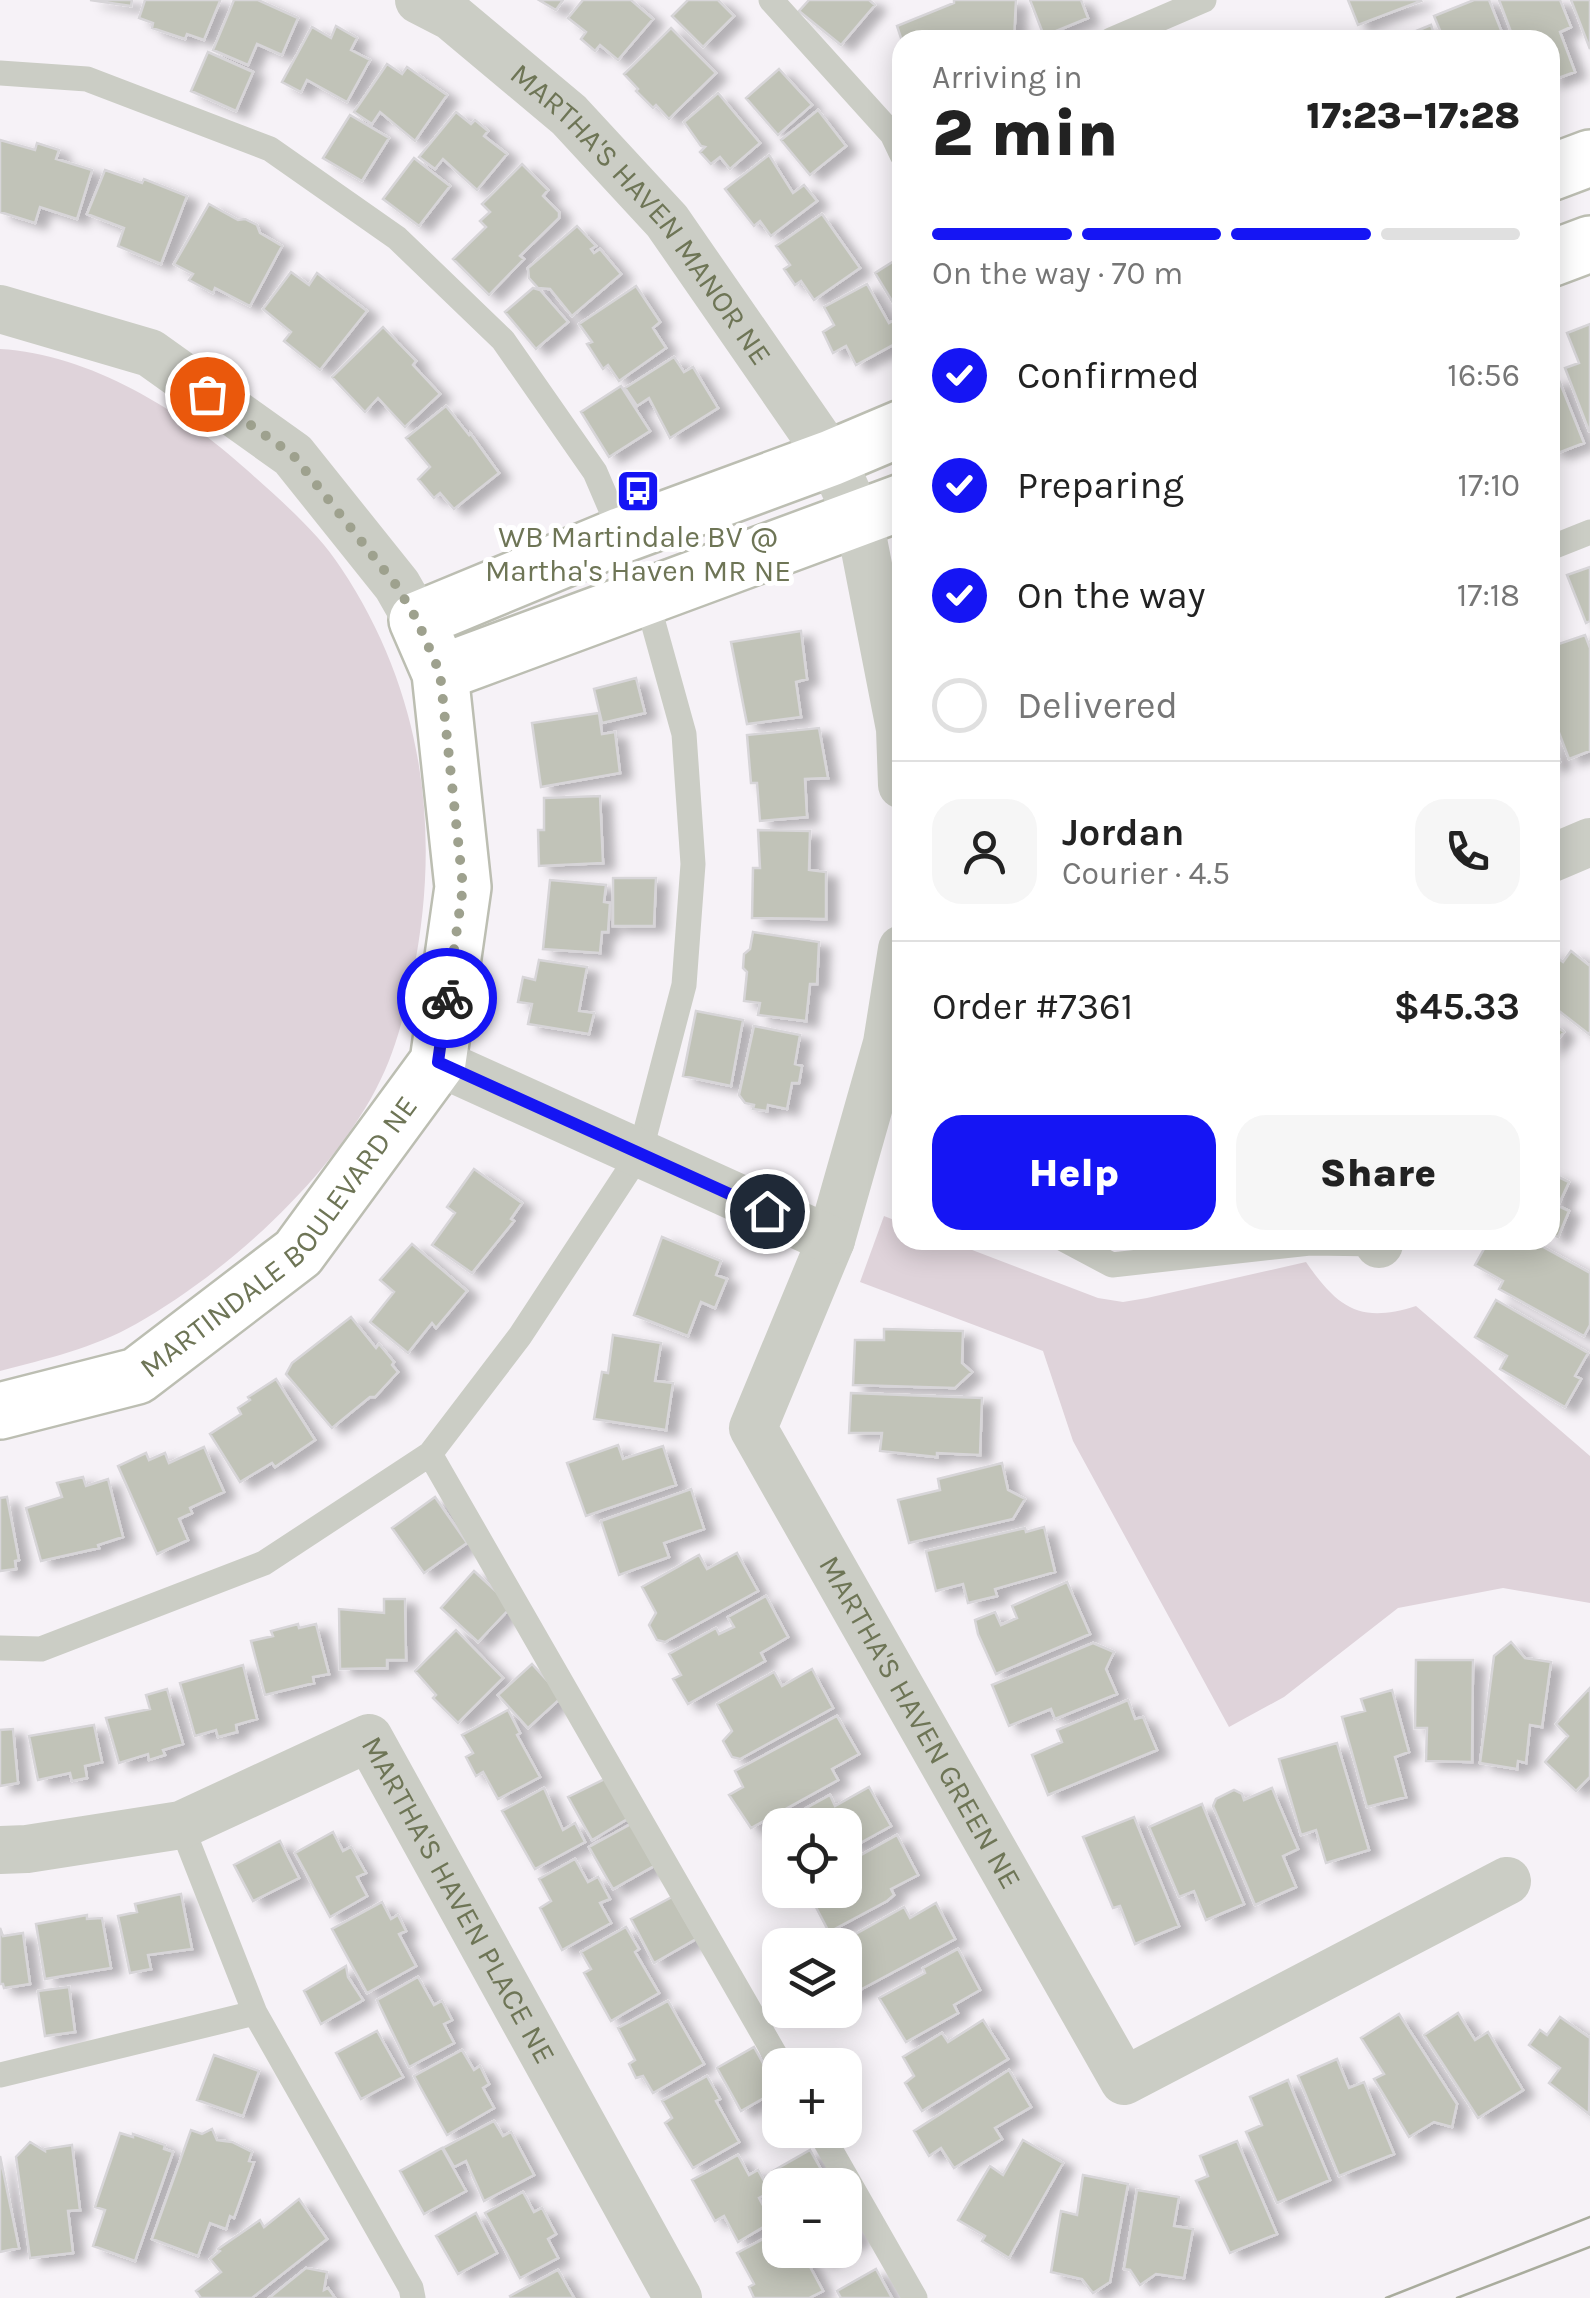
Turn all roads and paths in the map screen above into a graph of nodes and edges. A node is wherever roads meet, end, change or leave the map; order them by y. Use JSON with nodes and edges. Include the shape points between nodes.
{"nodes":[{"id":1,"x":419,"y":0,"type":"edge"},
{"id":2,"x":771,"y":0,"type":"edge"},
{"id":3,"x":1204,"y":0,"type":"edge"},
{"id":4,"x":1134,"y":30,"type":"edge"},
{"id":5,"x":0,"y":73,"type":"edge"},
{"id":6,"x":892,"y":132,"type":"edge"},
{"id":7,"x":1590,"y":158,"type":"edge"},
{"id":8,"x":1560,"y":169,"type":"edge"},
{"id":9,"x":1590,"y":244,"type":"edge"},
{"id":10,"x":1560,"y":255,"type":"edge"},
{"id":11,"x":0,"y":309,"type":"edge"},
{"id":12,"x":892,"y":432,"type":"edge"},
{"id":13,"x":831,"y":458,"type":"junction"},
{"id":14,"x":881,"y":510,"type":"edge"},
{"id":15,"x":1590,"y":532,"type":"edge"},
{"id":16,"x":622,"y":536,"type":"junction"},
{"id":17,"x":1560,"y":544,"type":"edge"},
{"id":18,"x":646,"y":597,"type":"junction"},
{"id":19,"x":417,"y":620,"type":"junction"},
{"id":20,"x":892,"y":637,"type":"edge"},
{"id":21,"x":440,"y":673,"type":"junction"},
{"id":22,"x":1590,"y":842,"type":"edge"},
{"id":23,"x":1560,"y":855,"type":"edge"},
{"id":24,"x":892,"y":1008,"type":"edge"},
{"id":25,"x":438,"y":1062,"type":"junction"},
{"id":26,"x":640,"y":1153,"type":"junction"},
{"id":27,"x":831,"y":1240,"type":"junction"},
{"id":28,"x":1083,"y":1250,"type":"edge"},
{"id":29,"x":1250,"y":1250,"type":"edge"},
{"id":30,"x":0,"y":1412,"type":"edge"},
{"id":31,"x":430,"y":1454,"type":"junction"},
{"id":32,"x":0,"y":1648,"type":"edge"},
{"id":33,"x":181,"y":1826,"type":"junction"},
{"id":34,"x":0,"y":1850,"type":"edge"},
{"id":35,"x":1507,"y":1881,"type":"dead end"},
{"id":36,"x":255,"y":2013,"type":"junction"},
{"id":37,"x":772,"y":2048,"type":"edge"},
{"id":38,"x":0,"y":2075,"type":"edge"},
{"id":39,"x":829,"y":2148,"type":"edge"},
{"id":40,"x":413,"y":2298,"type":"edge"},
{"id":41,"x":678,"y":2298,"type":"edge"},
{"id":42,"x":916,"y":2298,"type":"edge"}],
"edges":[{"from":1,"to":13,"type":"street","name":"MARTHA'S HAVEN MANOR NE","via":[[452,17],[569,114],[667,221]]},
{"from":2,"to":6,"type":"lane"},
{"from":3,"to":4,"type":"lane"},
{"from":5,"to":16,"type":"lane","via":[[86,80],[270,149],[397,238],[503,340],[595,472]]},
{"from":7,"to":8,"type":"street"},
{"from":9,"to":10,"type":"street"},
{"from":11,"to":19,"type":"street","via":[[150,353],[293,455]]},
{"from":12,"to":13,"type":"street"},
{"from":13,"to":14,"type":"street"},
{"from":13,"to":16,"type":"street"},
{"from":14,"to":18,"type":"street"},
{"from":14,"to":20,"type":"street"},
{"from":15,"to":17,"type":"lane"},
{"from":16,"to":19,"type":"street"},
{"from":18,"to":21,"type":"street"},
{"from":18,"to":26,"type":"lane","via":[[684,734],[693,864],[684,985]]},
{"from":19,"to":21,"type":"street","name":"MARTINDALE BOULEVARD NE"},
{"from":21,"to":25,"type":"street","name":"MARTINDALE BOULEVARD NE","via":[[463,887]]},
{"from":22,"to":23,"type":"street"},
{"from":24,"to":27,"type":"street","name":"MARTHA'S HAVEN GREEN NE"},
{"from":25,"to":26,"type":"street"},
{"from":25,"to":30,"type":"street","name":"MARTINDALE BOULEVARD NE","via":[[298,1253],[136,1376]]},
{"from":26,"to":27,"type":"street"},
{"from":26,"to":31,"type":"lane","via":[[520,1336]]},
{"from":27,"to":35,"type":"street","name":"MARTHA'S HAVEN GREEN NE","via":[[753,1428],[1124,2080]]},
{"from":28,"to":29,"type":"lane","via":[[1112,1266]]},
{"from":31,"to":32,"type":"lane","via":[[264,1564],[41,1649]]},
{"from":31,"to":37,"type":"lane"},
{"from":33,"to":34,"type":"street","name":"MARTHA'S HAVEN PLACE NE"},
{"from":33,"to":36,"type":"lane"},
{"from":33,"to":41,"type":"street","name":"MARTHA'S HAVEN PLACE NE","via":[[369,1738]]},
{"from":36,"to":38,"type":"lane"},
{"from":36,"to":40,"type":"lane"},
{"from":39,"to":42,"type":"lane"}]}
